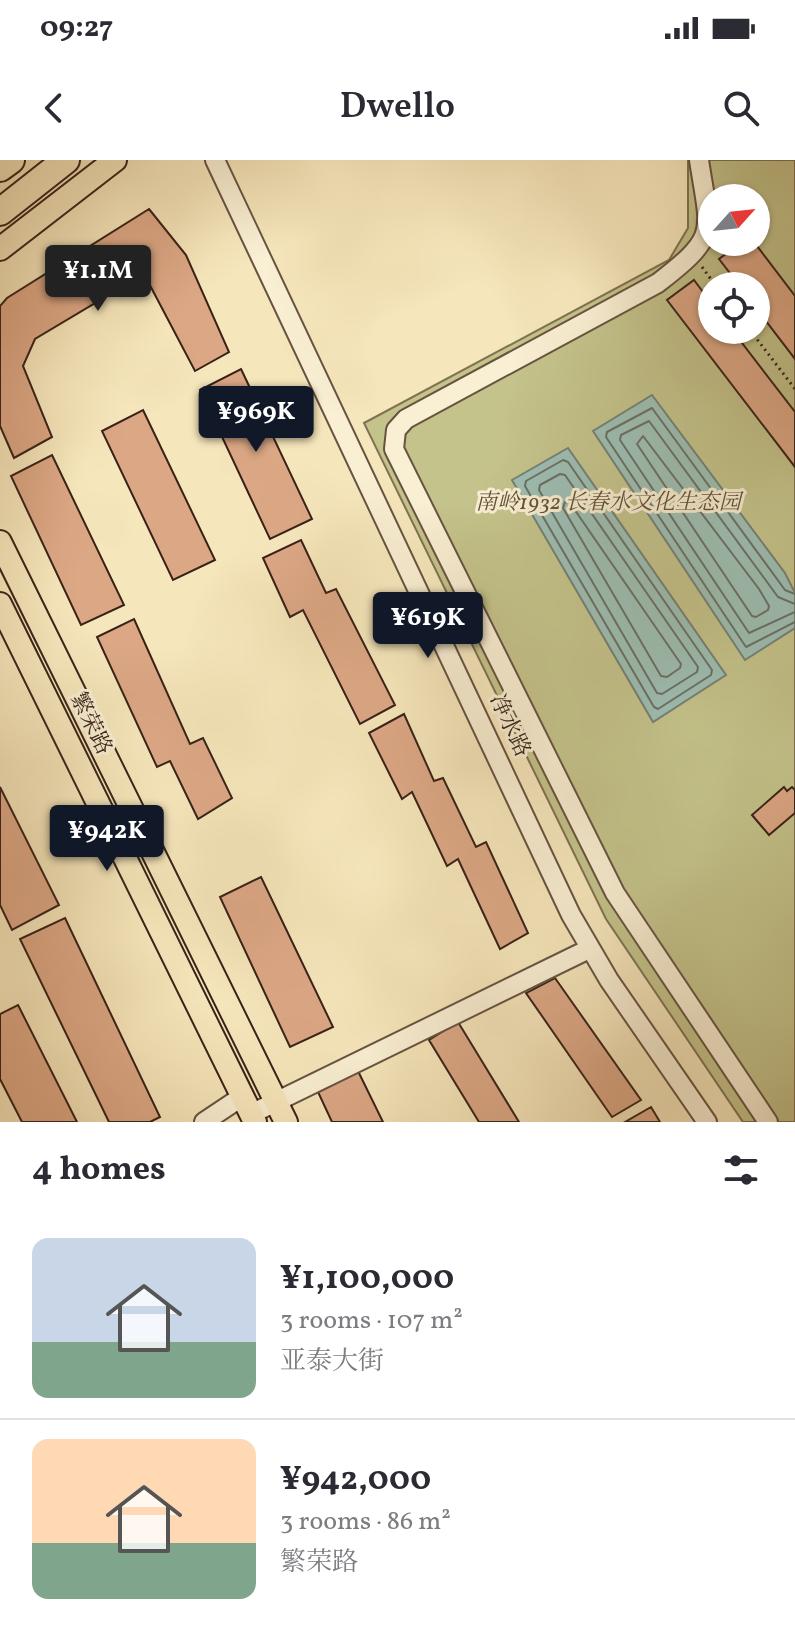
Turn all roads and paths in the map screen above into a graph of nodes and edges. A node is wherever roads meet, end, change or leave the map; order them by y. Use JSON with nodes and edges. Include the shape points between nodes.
{"nodes":[{"id":1,"x":11,"y":160,"type":"edge"},
{"id":2,"x":66,"y":160,"type":"edge"},
{"id":3,"x":115,"y":160,"type":"edge"},
{"id":4,"x":215,"y":160,"type":"edge"},
{"id":5,"x":699,"y":160,"type":"edge"},
{"id":6,"x":0,"y":168,"type":"edge"},
{"id":7,"x":0,"y":212,"type":"edge"},
{"id":8,"x":0,"y":249,"type":"edge"},
{"id":9,"x":693,"y":256,"type":"junction"},
{"id":10,"x":705,"y":272,"type":"edge"},
{"id":11,"x":761,"y":344,"type":"edge"},
{"id":12,"x":795,"y":389,"type":"edge"},
{"id":13,"x":0,"y":542,"type":"edge"},
{"id":14,"x":0,"y":604,"type":"edge"},
{"id":15,"x":589,"y":949,"type":"junction"},
{"id":16,"x":250,"y":1111,"type":"edge"},
{"id":17,"x":282,"y":1112,"type":"edge"},
{"id":18,"x":204,"y":1122,"type":"edge"},
{"id":19,"x":707,"y":1122,"type":"edge"},
{"id":20,"x":768,"y":1122,"type":"edge"}],
"edges":[{"from":1,"to":6,"type":"highway"},
{"from":2,"to":7,"type":"highway"},
{"from":3,"to":8,"type":"main road"},
{"from":4,"to":15,"type":"street","name":"净水路"},
{"from":5,"to":9,"type":"street","via":[[708,219],[705,240]]},
{"from":9,"to":10,"type":"path"},
{"from":9,"to":20,"type":"street","via":[[658,283],[406,419],[396,430],[394,449],[615,893]]},
{"from":11,"to":12,"type":"path"},
{"from":13,"to":17,"type":"main road","name":"繁荣路"},
{"from":14,"to":16,"type":"main road","name":"繁荣路"},
{"from":15,"to":17,"type":"street"},
{"from":15,"to":19,"type":"street","name":"净水路"},
{"from":16,"to":17,"type":"street"},
{"from":16,"to":18,"type":"street"}]}
